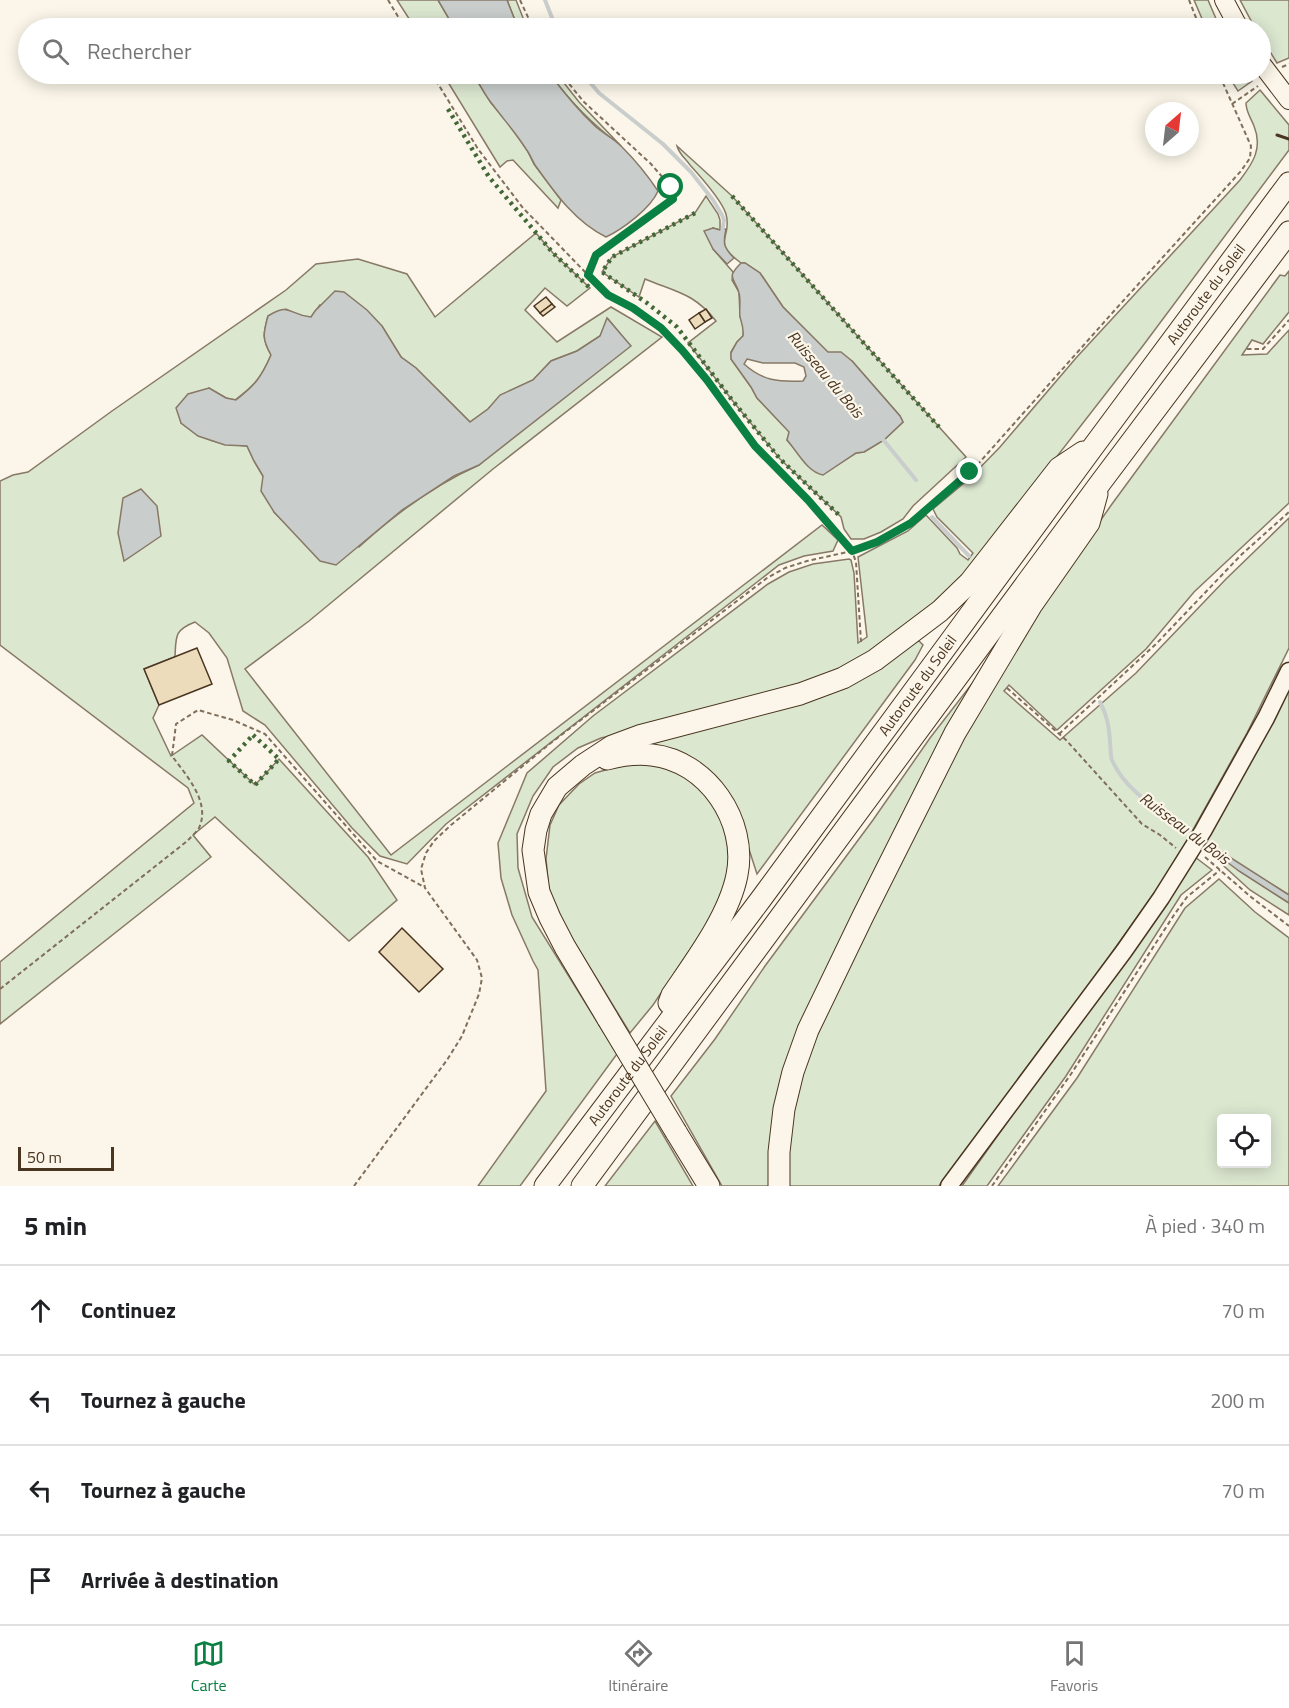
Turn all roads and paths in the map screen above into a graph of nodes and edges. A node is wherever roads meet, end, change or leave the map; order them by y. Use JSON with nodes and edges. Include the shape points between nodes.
{"nodes":[{"id":1,"x":388,"y":0,"type":"edge"},
{"id":2,"x":520,"y":0,"type":"edge"},
{"id":3,"x":1189,"y":0,"type":"edge"},
{"id":4,"x":1224,"y":0,"type":"edge"},
{"id":5,"x":399,"y":18,"type":"edge"},
{"id":6,"x":528,"y":18,"type":"edge"},
{"id":7,"x":1196,"y":18,"type":"edge"},
{"id":8,"x":1234,"y":18,"type":"edge"},
{"id":9,"x":1289,"y":64,"type":"edge"},
{"id":10,"x":1282,"y":67,"type":"dead end"},
{"id":11,"x":1271,"y":76,"type":"edge"},
{"id":12,"x":438,"y":84,"type":"edge"},
{"id":13,"x":569,"y":84,"type":"edge"},
{"id":14,"x":1224,"y":84,"type":"edge"},
{"id":15,"x":1258,"y":86,"type":"dead end"},
{"id":16,"x":1289,"y":100,"type":"edge"},
{"id":17,"x":1233,"y":104,"type":"junction"},
{"id":18,"x":1289,"y":183,"type":"edge"},
{"id":19,"x":1289,"y":232,"type":"edge"},
{"id":20,"x":588,"y":275,"type":"junction"},
{"id":21,"x":1289,"y":320,"type":"edge"},
{"id":22,"x":1247,"y":349,"type":"dead end"},
{"id":23,"x":1093,"y":447,"type":"junction"},
{"id":24,"x":1101,"y":482,"type":"junction"},
{"id":25,"x":1289,"y":512,"type":"edge"},
{"id":26,"x":852,"y":551,"type":"junction"},
{"id":27,"x":861,"y":642,"type":"dead end"},
{"id":28,"x":1289,"y":670,"type":"edge"},
{"id":29,"x":1006,"y":688,"type":"dead end"},
{"id":30,"x":1059,"y":734,"type":"junction"},
{"id":31,"x":583,"y":765,"type":"junction"},
{"id":32,"x":1190,"y":853,"type":"junction"},
{"id":33,"x":1220,"y":870,"type":"junction"},
{"id":34,"x":425,"y":888,"type":"dead end"},
{"id":35,"x":1289,"y":926,"type":"edge"},
{"id":36,"x":0,"y":989,"type":"edge"},
{"id":37,"x":662,"y":1031,"type":"junction"},
{"id":38,"x":652,"y":1091,"type":"junction"},
{"id":39,"x":545,"y":1186,"type":"edge"},
{"id":40,"x":582,"y":1186,"type":"edge"},
{"id":41,"x":709,"y":1186,"type":"edge"},
{"id":42,"x":779,"y":1186,"type":"edge"},
{"id":43,"x":949,"y":1186,"type":"edge"},
{"id":44,"x":992,"y":1186,"type":"edge"}],
"edges":[{"from":1,"to":5,"type":"path"},
{"from":2,"to":6,"type":"path"},
{"from":3,"to":7,"type":"path"},
{"from":4,"to":8,"type":"main road"},
{"from":9,"to":10,"type":"path"},
{"from":11,"to":16,"type":"main road"},
{"from":12,"to":20,"type":"path","via":[[478,149],[523,208]]},
{"from":13,"to":20,"type":"path","via":[[651,164],[671,187],[673,199],[596,255]]},
{"from":14,"to":17,"type":"path"},
{"from":15,"to":17,"type":"path"},
{"from":17,"to":26,"type":"path","via":[[1251,146],[1250,158],[1241,171],[970,472],[911,523]]},
{"from":18,"to":23,"type":"highway","name":"Autoroute du Soleil"},
{"from":19,"to":24,"type":"highway","name":"Autoroute du Soleil"},
{"from":20,"to":26,"type":"path","via":[[608,295],[661,328],[707,380],[755,446]]},
{"from":21,"to":22,"type":"path","via":[[1263,350]]},
{"from":23,"to":31,"type":"highway","via":[[1059,468],[970,582],[940,611],[875,660],[843,678],[800,694],[639,736],[612,746]]},
{"from":23,"to":37,"type":"highway","name":"Autoroute du Soleil"},
{"from":24,"to":38,"type":"highway","name":"Autoroute du Soleil"},
{"from":24,"to":42,"type":"highway","via":[[1089,523],[1031,606],[955,733],[808,1030],[784,1109]]},
{"from":25,"to":30,"type":"path"},
{"from":26,"to":27,"type":"path"},
{"from":28,"to":32,"type":"street"},
{"from":29,"to":30,"type":"path"},
{"from":30,"to":32,"type":"path","via":[[1142,824]]},
{"from":31,"to":37,"type":"highway","via":[[635,754],[670,759],[685,765],[712,787],[732,821],[739,855],[737,875],[705,947],[672,994]]},
{"from":31,"to":38,"type":"highway","bridge":true,"via":[[557,787],[541,814],[533,850],[539,892],[565,947]]},
{"from":32,"to":33,"type":"path"},
{"from":32,"to":43,"type":"street","via":[[1124,951]]},
{"from":33,"to":35,"type":"path"},
{"from":33,"to":44,"type":"path","via":[[1187,897],[1174,915],[1071,1074]]},
{"from":34,"to":36,"type":"path","via":[[377,861],[265,734],[198,710],[176,724],[171,756],[203,808],[199,828]]},
{"from":37,"to":39,"type":"highway","name":"Autoroute du Soleil"},
{"from":38,"to":40,"type":"highway","name":"Autoroute du Soleil"},
{"from":38,"to":41,"type":"highway","bridge":true}]}
